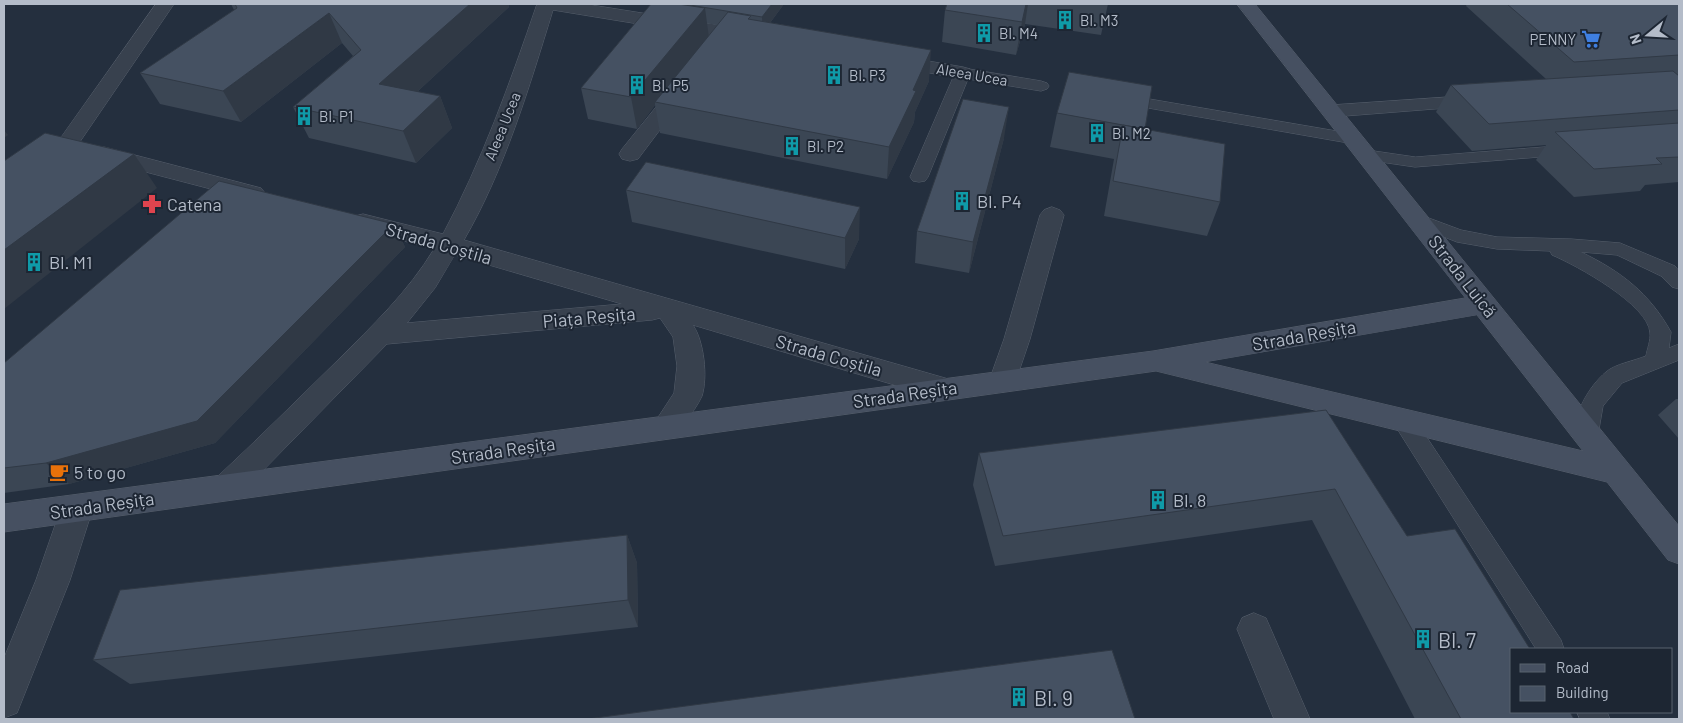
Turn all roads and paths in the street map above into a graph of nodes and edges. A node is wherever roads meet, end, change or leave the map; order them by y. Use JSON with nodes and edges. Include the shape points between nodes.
{"nodes":[{"id":1,"x":165,"y":4,"type":"edge"},
{"id":2,"x":546,"y":4,"type":"edge"},
{"id":3,"x":552,"y":4,"type":"edge"},
{"id":4,"x":1246,"y":4,"type":"edge"},
{"id":5,"x":764,"y":39,"type":"edge"},
{"id":6,"x":878,"y":58,"type":"edge"},
{"id":7,"x":963,"y":73,"type":"junction"},
{"id":8,"x":693,"y":74,"type":"edge"},
{"id":9,"x":1041,"y":86,"type":"dead end"},
{"id":10,"x":1106,"y":97,"type":"edge"},
{"id":11,"x":1498,"y":100,"type":"edge"},
{"id":12,"x":1332,"y":111,"type":"junction"},
{"id":13,"x":67,"y":144,"type":"junction"},
{"id":14,"x":1360,"y":147,"type":"junction"},
{"id":15,"x":1585,"y":149,"type":"edge"},
{"id":16,"x":630,"y":154,"type":"dead end"},
{"id":17,"x":919,"y":177,"type":"dead end"},
{"id":18,"x":228,"y":186,"type":"junction"},
{"id":19,"x":4,"y":188,"type":"edge"},
{"id":20,"x":276,"y":199,"type":"edge"},
{"id":21,"x":206,"y":205,"type":"edge"},
{"id":22,"x":1052,"y":215,"type":"dead end"},
{"id":23,"x":343,"y":217,"type":"edge"},
{"id":24,"x":1418,"y":220,"type":"junction"},
{"id":25,"x":448,"y":244,"type":"junction"},
{"id":26,"x":1544,"y":244,"type":"junction"},
{"id":27,"x":1679,"y":282,"type":"edge"},
{"id":28,"x":1486,"y":304,"type":"junction"},
{"id":29,"x":668,"y":309,"type":"junction"},
{"id":30,"x":380,"y":335,"type":"junction"},
{"id":31,"x":1679,"y":352,"type":"edge"},
{"id":32,"x":1656,"y":359,"type":"junction"},
{"id":33,"x":1153,"y":361,"type":"junction"},
{"id":34,"x":1003,"y":381,"type":"junction"},
{"id":35,"x":945,"y":389,"type":"junction"},
{"id":36,"x":1404,"y":421,"type":"junction"},
{"id":37,"x":666,"y":428,"type":"junction"},
{"id":38,"x":1587,"y":435,"type":"junction"},
{"id":39,"x":1617,"y":472,"type":"junction"},
{"id":40,"x":227,"y":487,"type":"junction"},
{"id":41,"x":77,"y":508,"type":"junction"},
{"id":42,"x":4,"y":518,"type":"edge"},
{"id":43,"x":1679,"y":550,"type":"edge"},
{"id":44,"x":1254,"y":629,"type":"dead end"},
{"id":45,"x":1550,"y":648,"type":"edge"},
{"id":46,"x":4,"y":700,"type":"edge"},
{"id":47,"x":1292,"y":719,"type":"edge"}],
"edges":[{"from":1,"to":13,"type":"street"},
{"from":2,"to":25,"type":"street","name":"Aleea Ucea","via":[[496,145]]},
{"from":3,"to":5,"type":"street","via":[[720,39]]},
{"from":4,"to":12,"type":"street","name":"Strada Luică"},
{"from":6,"to":7,"type":"street","name":"Aleea Ucea"},
{"from":7,"to":9,"type":"lane","name":"Aleea Ucea"},
{"from":7,"to":17,"type":"lane"},
{"from":8,"to":16,"type":"street"},
{"from":10,"to":14,"type":"lane"},
{"from":11,"to":12,"type":"street"},
{"from":12,"to":14,"type":"street","name":"Strada Luică"},
{"from":13,"to":18,"type":"street"},
{"from":13,"to":19,"type":"street"},
{"from":14,"to":15,"type":"lane","via":[[1415,162]]},
{"from":14,"to":24,"type":"street","name":"Strada Luică"},
{"from":18,"to":20,"type":"street"},
{"from":18,"to":21,"type":"street"},
{"from":22,"to":34,"type":"street"},
{"from":23,"to":25,"type":"street","name":"Strada Coștila"},
{"from":24,"to":26,"type":"lane","via":[[1457,236],[1497,243]]},
{"from":24,"to":28,"type":"street","name":"Strada Luică"},
{"from":25,"to":29,"type":"street","name":"Strada Coștila"},
{"from":25,"to":30,"type":"street","via":[[415,295]]},
{"from":26,"to":27,"type":"lane","via":[[1620,249],[1668,271]]},
{"from":26,"to":32,"type":"lane","via":[[1579,258],[1615,280],[1650,312],[1661,332]]},
{"from":28,"to":33,"type":"street","name":"Strada Reșița"},
{"from":28,"to":38,"type":"street","name":"Strada Luică"},
{"from":29,"to":30,"type":"street","name":"Piața Reșița"},
{"from":29,"to":35,"type":"street","name":"Strada Coștila"},
{"from":29,"to":37,"type":"street","via":[[686,336],[691,366],[688,395]]},
{"from":30,"to":40,"type":"street"},
{"from":31,"to":32,"type":"lane"},
{"from":32,"to":38,"type":"lane","via":[[1614,377],[1592,403]]},
{"from":33,"to":34,"type":"street","name":"Strada Reșița"},
{"from":33,"to":36,"type":"street"},
{"from":34,"to":35,"type":"street","name":"Strada Reșița"},
{"from":35,"to":37,"type":"street","name":"Strada Reșița"},
{"from":36,"to":39,"type":"street"},
{"from":36,"to":45,"type":"lane"},
{"from":37,"to":40,"type":"street","name":"Strada Reșița"},
{"from":38,"to":39,"type":"street","name":"Strada Luică"},
{"from":39,"to":43,"type":"street","name":"Strada Luică"},
{"from":40,"to":41,"type":"street","name":"Strada Reșița"},
{"from":41,"to":42,"type":"street","name":"Strada Reșița"},
{"from":41,"to":46,"type":"street","via":[[53,580]]},
{"from":44,"to":47,"type":"street"}]}
